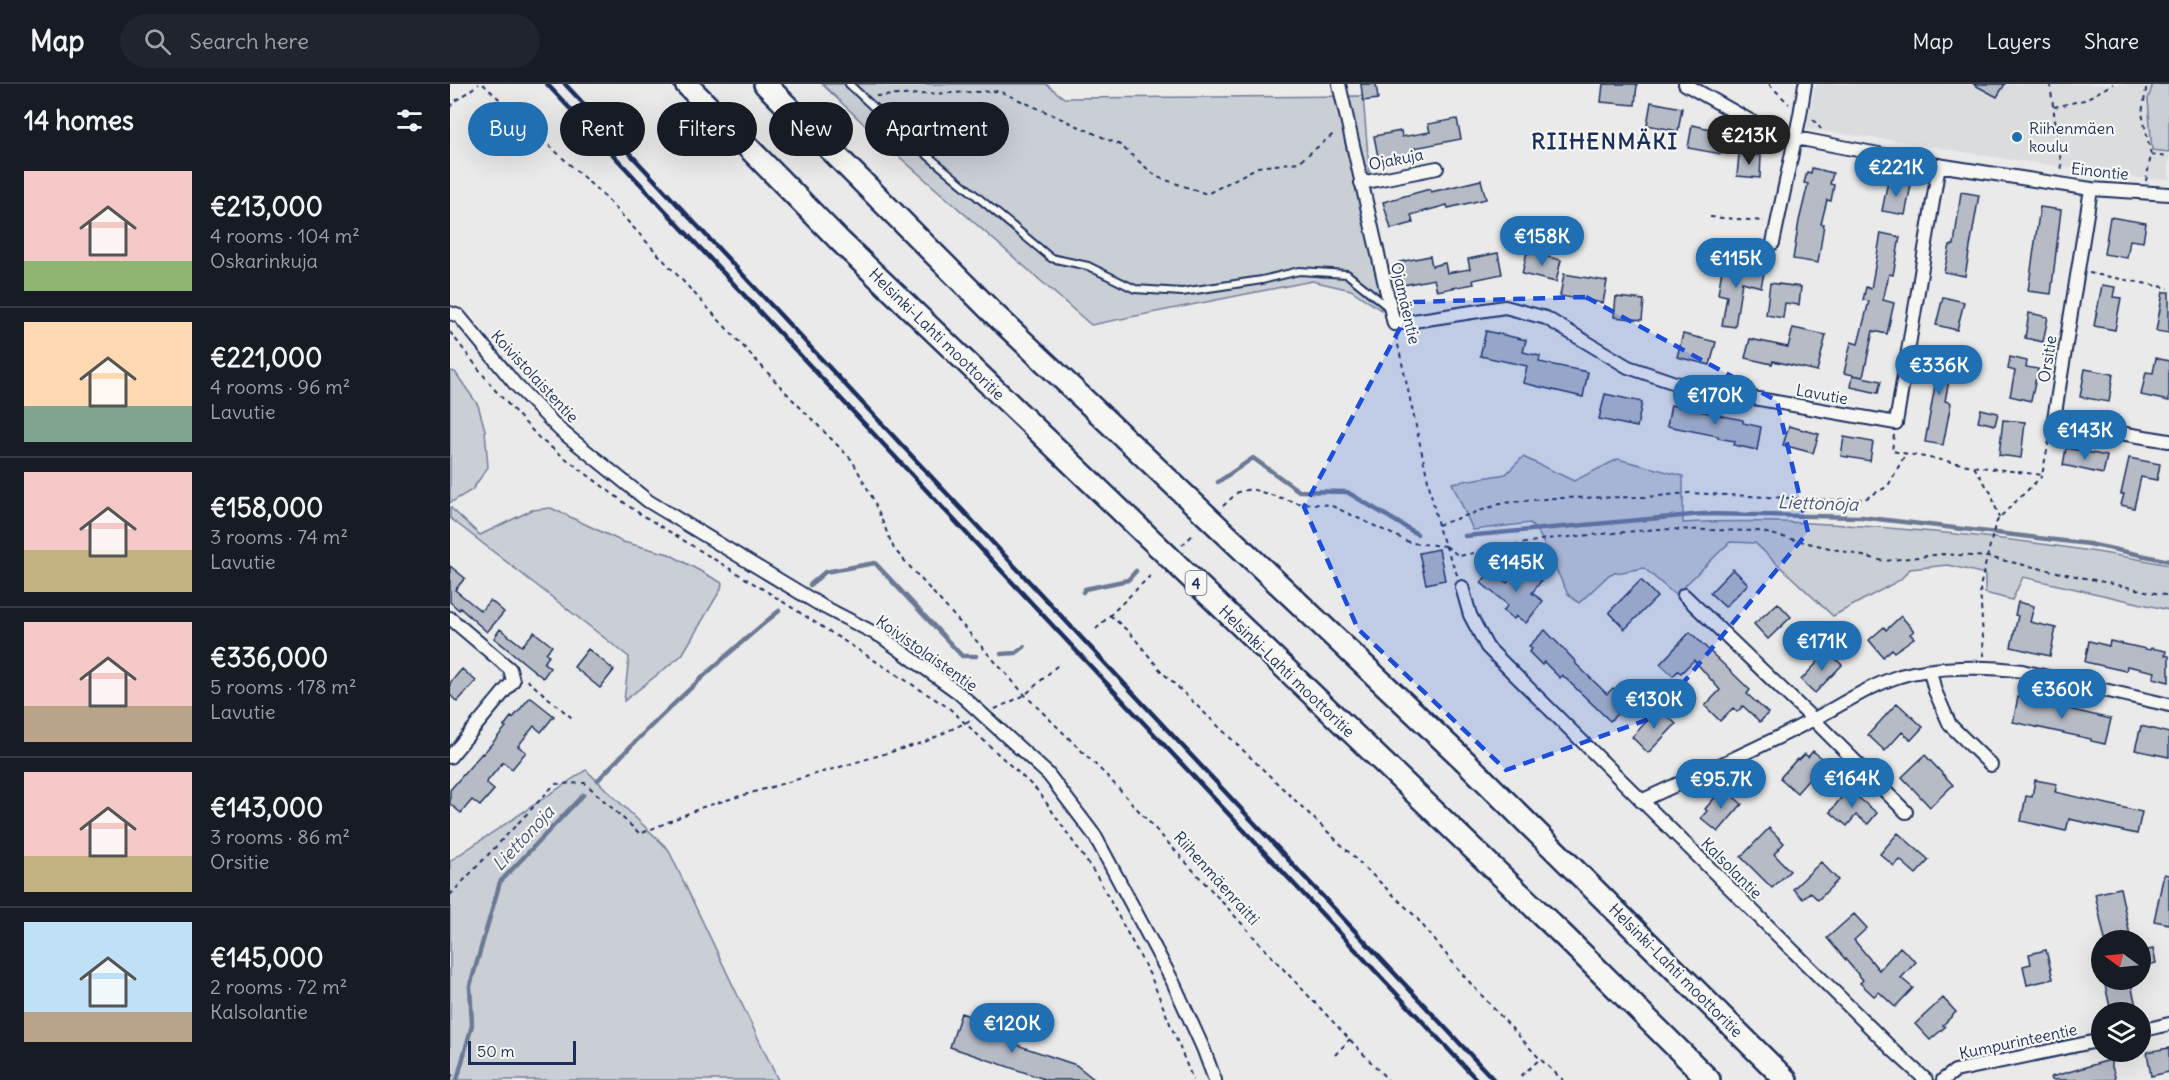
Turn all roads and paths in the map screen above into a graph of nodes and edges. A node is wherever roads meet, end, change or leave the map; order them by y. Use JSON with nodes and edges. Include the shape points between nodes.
{"nodes":[{"id":1,"x":481,"y":84,"type":"edge"},
{"id":2,"x":686,"y":84,"type":"edge"},
{"id":3,"x":765,"y":84,"type":"edge"},
{"id":4,"x":849,"y":84,"type":"edge"},
{"id":5,"x":1340,"y":84,"type":"edge"},
{"id":6,"x":1685,"y":84,"type":"edge"},
{"id":7,"x":1769,"y":84,"type":"edge"},
{"id":8,"x":1805,"y":84,"type":"edge"},
{"id":9,"x":2050,"y":84,"type":"edge"},
{"id":10,"x":2114,"y":84,"type":"edge"},
{"id":11,"x":2147,"y":84,"type":"edge"},
{"id":12,"x":862,"y":96,"type":"junction"},
{"id":13,"x":450,"y":107,"type":"edge"},
{"id":14,"x":2054,"y":107,"type":"junction"},
{"id":15,"x":1800,"y":116,"type":"junction"},
{"id":16,"x":1348,"y":123,"type":"junction"},
{"id":17,"x":1796,"y":138,"type":"junction"},
{"id":18,"x":2151,"y":155,"type":"junction"},
{"id":19,"x":2169,"y":157,"type":"edge"},
{"id":20,"x":1940,"y":165,"type":"junction"},
{"id":21,"x":1437,"y":168,"type":"dead end"},
{"id":22,"x":2062,"y":173,"type":"dead end"},
{"id":23,"x":1361,"y":183,"type":"junction"},
{"id":24,"x":2145,"y":184,"type":"dead end"},
{"id":25,"x":2091,"y":189,"type":"junction"},
{"id":26,"x":2169,"y":194,"type":"edge"},
{"id":27,"x":1710,"y":217,"type":"dead end"},
{"id":28,"x":1777,"y":222,"type":"junction"},
{"id":29,"x":1773,"y":243,"type":"dead end"},
{"id":30,"x":2078,"y":271,"type":"junction"},
{"id":31,"x":2169,"y":288,"type":"edge"},
{"id":32,"x":1390,"y":309,"type":"junction"},
{"id":33,"x":450,"y":313,"type":"edge"},
{"id":34,"x":1394,"y":324,"type":"junction"},
{"id":35,"x":450,"y":332,"type":"edge"},
{"id":36,"x":2054,"y":419,"type":"junction"},
{"id":37,"x":1896,"y":423,"type":"junction"},
{"id":38,"x":2169,"y":441,"type":"edge"},
{"id":39,"x":1906,"y":453,"type":"junction"},
{"id":40,"x":1973,"y":466,"type":"junction"},
{"id":41,"x":2042,"y":475,"type":"junction"},
{"id":42,"x":1223,"y":506,"type":"dead end"},
{"id":43,"x":1999,"y":518,"type":"junction"},
{"id":44,"x":1439,"y":527,"type":"junction"},
{"id":45,"x":1195,"y":533,"type":"dead end"},
{"id":46,"x":1446,"y":546,"type":"junction"},
{"id":47,"x":1179,"y":548,"type":"dead end"},
{"id":48,"x":1987,"y":557,"type":"junction"},
{"id":49,"x":1150,"y":576,"type":"dead end"},
{"id":50,"x":1462,"y":587,"type":"joint"},
{"id":51,"x":1684,"y":596,"type":"dead end"},
{"id":52,"x":2169,"y":596,"type":"edge"},
{"id":53,"x":1110,"y":615,"type":"junction"},
{"id":54,"x":450,"y":618,"type":"edge"},
{"id":55,"x":1096,"y":628,"type":"dead end"},
{"id":56,"x":1058,"y":665,"type":"dead end"},
{"id":57,"x":1984,"y":668,"type":"junction"},
{"id":58,"x":1930,"y":671,"type":"junction"},
{"id":59,"x":512,"y":677,"type":"junction"},
{"id":60,"x":1024,"y":695,"type":"junction"},
{"id":61,"x":2169,"y":705,"type":"edge"},
{"id":62,"x":572,"y":718,"type":"dead end"},
{"id":63,"x":1814,"y":720,"type":"junction"},
{"id":64,"x":965,"y":723,"type":"junction"},
{"id":65,"x":450,"y":757,"type":"edge"},
{"id":66,"x":1991,"y":765,"type":"dead end"},
{"id":67,"x":1641,"y":801,"type":"junction"},
{"id":68,"x":1906,"y":812,"type":"dead end"},
{"id":69,"x":450,"y":895,"type":"edge"},
{"id":70,"x":2169,"y":1024,"type":"edge"},
{"id":71,"x":2151,"y":1028,"type":"edge"},
{"id":72,"x":1350,"y":1039,"type":"junction"},
{"id":73,"x":2091,"y":1042,"type":"edge"},
{"id":74,"x":1335,"y":1055,"type":"dead end"},
{"id":75,"x":1540,"y":1059,"type":"junction"},
{"id":76,"x":450,"y":1073,"type":"edge"},
{"id":77,"x":1521,"y":1076,"type":"dead end"},
{"id":78,"x":456,"y":1080,"type":"edge"},
{"id":79,"x":1193,"y":1080,"type":"edge"},
{"id":80,"x":1215,"y":1080,"type":"edge"},
{"id":81,"x":1388,"y":1080,"type":"edge"},
{"id":82,"x":1563,"y":1080,"type":"edge"},
{"id":83,"x":1709,"y":1080,"type":"edge"},
{"id":84,"x":1786,"y":1080,"type":"edge"},
{"id":85,"x":1926,"y":1080,"type":"edge"},
{"id":86,"x":1943,"y":1080,"type":"edge"}],
"edges":[{"from":1,"to":13,"type":"path"},
{"from":1,"to":60,"type":"path","name":"Riihenmäenraitti","via":[[607,199],[852,460],[894,549]]},
{"from":2,"to":83,"type":"highway","name":"Helsinki-Lahti moottoritie","number":"4","via":[[840,241]]},
{"from":3,"to":84,"type":"highway","name":"Helsinki-Lahti moottoritie","via":[[992,312],[1466,762]]},
{"from":4,"to":12,"type":"lane"},
{"from":5,"to":16,"type":"street","name":"Ojamäentie"},
{"from":6,"to":17,"type":"street","name":"Einontie","via":[[1754,123]]},
{"from":7,"to":15,"type":"path"},
{"from":8,"to":15,"type":"street"},
{"from":9,"to":14,"type":"path"},
{"from":10,"to":14,"type":"path","via":[[2084,100]]},
{"from":11,"to":18,"type":"path","via":[[2142,113]]},
{"from":12,"to":16,"type":"path","via":[[999,91],[1120,145],[1157,177],[1207,194],[1258,167],[1299,162]]},
{"from":12,"to":32,"type":"lane","via":[[1051,258],[1088,266],[1135,289],[1182,292],[1299,271],[1347,274]]},
{"from":14,"to":22,"type":"path"},
{"from":15,"to":17,"type":"street"},
{"from":16,"to":23,"type":"street","name":"Ojamäentie"},
{"from":17,"to":20,"type":"street","name":"Einontie"},
{"from":17,"to":28,"type":"street"},
{"from":18,"to":19,"type":"path"},
{"from":18,"to":24,"type":"path"},
{"from":20,"to":25,"type":"street","name":"Einontie"},
{"from":20,"to":37,"type":"street"},
{"from":21,"to":23,"type":"street","name":"Ojakuja"},
{"from":23,"to":32,"type":"street","name":"Ojamäentie"},
{"from":25,"to":26,"type":"street","name":"Einontie"},
{"from":25,"to":30,"type":"street","name":"Orsitie"},
{"from":27,"to":28,"type":"path"},
{"from":28,"to":29,"type":"street"},
{"from":30,"to":31,"type":"path"},
{"from":30,"to":36,"type":"street","name":"Orsitie"},
{"from":32,"to":34,"type":"street","name":"Ojamäentie"},
{"from":33,"to":80,"type":"street","name":"Koivistolaistentie","via":[[459,316],[515,384],[560,430],[648,501],[822,606],[882,637],[959,693],[1048,774],[1095,836],[1128,896],[1173,982]]},
{"from":34,"to":37,"type":"street","name":"Lavutie","via":[[1506,307],[1546,318],[1628,367],[1684,386]]},
{"from":34,"to":44,"type":"path","name":"Ojamäentie"},
{"from":35,"to":64,"type":"path","via":[[540,439],[634,510],[950,708]]},
{"from":36,"to":38,"type":"street"},
{"from":36,"to":41,"type":"path"},
{"from":37,"to":39,"type":"path","via":[[1893,451]]},
{"from":39,"to":40,"type":"path"},
{"from":39,"to":44,"type":"path","via":[[1888,486],[1865,499],[1688,493],[1555,498],[1503,503]]},
{"from":40,"to":41,"type":"path"},
{"from":40,"to":43,"type":"path","via":[[1991,494]]},
{"from":41,"to":43,"type":"path"},
{"from":42,"to":46,"type":"path","via":[[1238,492],[1251,489],[1298,503],[1330,505],[1411,543]]},
{"from":43,"to":48,"type":"path"},
{"from":44,"to":46,"type":"path","name":"Ojamäentie"},
{"from":45,"to":47,"type":"path"},
{"from":46,"to":48,"type":"path","via":[[1459,556],[1546,539],[1648,530],[1758,531],[1884,561],[1943,554]]},
{"from":46,"to":50,"type":"path","name":"Ojamäentie"},
{"from":48,"to":52,"type":"path"},
{"from":48,"to":57,"type":"path","via":[[1980,587]]},
{"from":49,"to":53,"type":"path"},
{"from":50,"to":67,"type":"street","name":"Kalsolantie","via":[[1470,615],[1487,647]]},
{"from":51,"to":63,"type":"street"},
{"from":53,"to":55,"type":"path"},
{"from":53,"to":75,"type":"path","via":[[1161,671],[1415,916]]},
{"from":54,"to":59,"type":"street","via":[[510,669]]},
{"from":56,"to":60,"type":"path"},
{"from":57,"to":58,"type":"street"},
{"from":57,"to":61,"type":"street","via":[[2022,671]]},
{"from":58,"to":63,"type":"street","via":[[1901,676],[1870,688]]},
{"from":58,"to":66,"type":"street","via":[[1950,725]]},
{"from":59,"to":62,"type":"path","via":[[528,680]]},
{"from":59,"to":65,"type":"street","via":[[507,690]]},
{"from":60,"to":72,"type":"path","name":"Riihenmäenraitti","via":[[1108,777]]},
{"from":63,"to":67,"type":"street"},
{"from":63,"to":68,"type":"street"},
{"from":64,"to":69,"type":"path","via":[[925,742],[703,807],[640,834],[585,783],[555,784]]},
{"from":64,"to":79,"type":"path","via":[[1039,792],[1098,878],[1151,977]]},
{"from":67,"to":85,"type":"street","name":"Kalsolantie"},
{"from":70,"to":71,"type":"street"},
{"from":72,"to":74,"type":"path"},
{"from":72,"to":81,"type":"path","name":"Riihenmäenraitti"},
{"from":73,"to":86,"type":"street","name":"Kumpurinteentie","via":[[1955,1071]]},
{"from":75,"to":77,"type":"path"},
{"from":75,"to":82,"type":"path"},
{"from":76,"to":78,"type":"path"}]}
